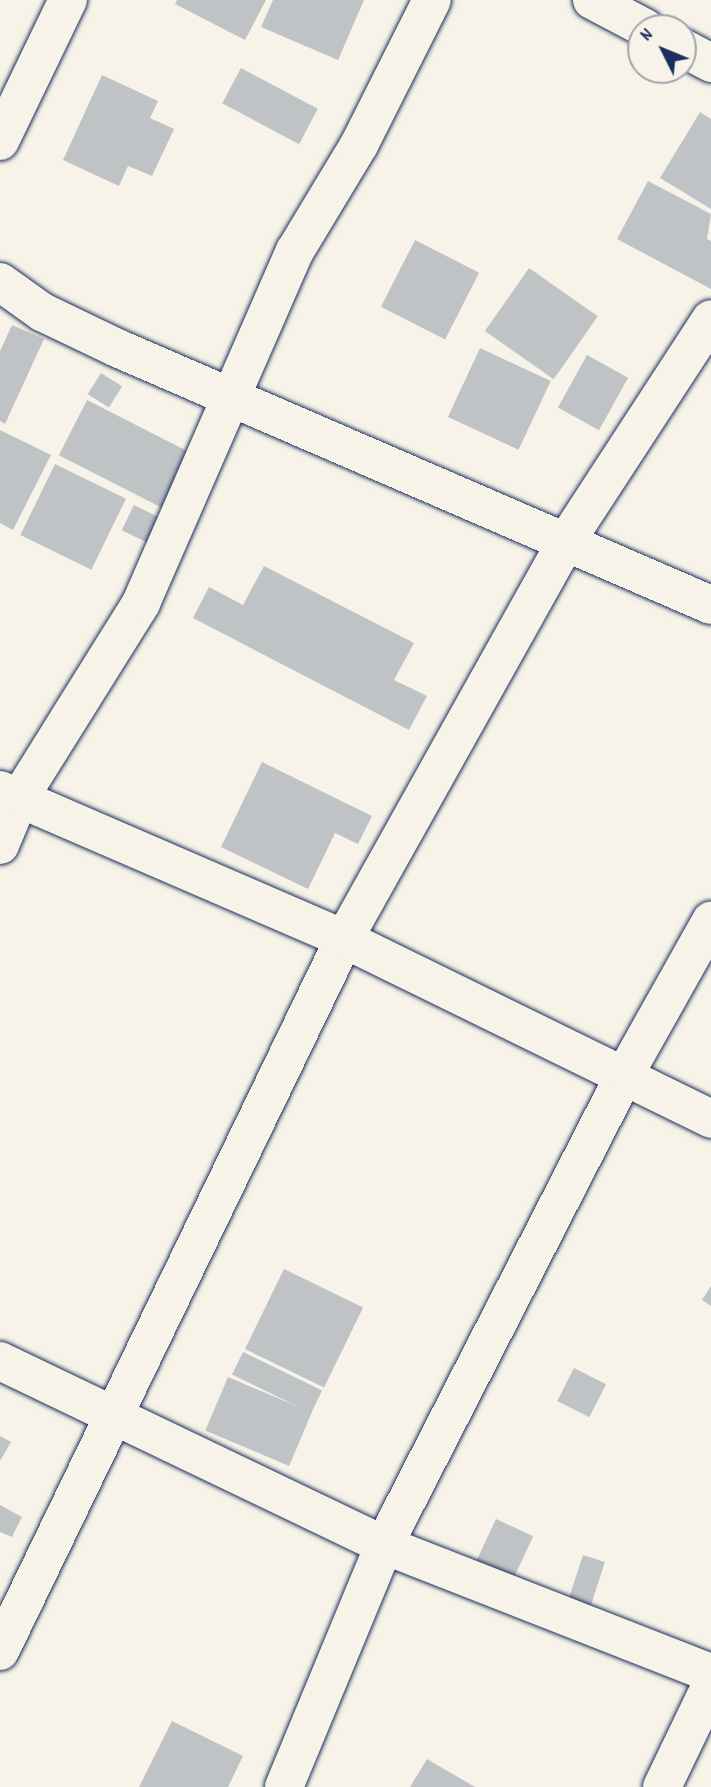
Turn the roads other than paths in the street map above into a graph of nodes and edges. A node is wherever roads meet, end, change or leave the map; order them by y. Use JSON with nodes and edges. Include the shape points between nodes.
{"nodes":[{"id":1,"x":68,"y":0,"type":"edge"},
{"id":2,"x":432,"y":0,"type":"edge"},
{"id":3,"x":592,"y":0,"type":"edge"},
{"id":4,"x":627,"y":18,"type":"edge"},
{"id":5,"x":0,"y":141,"type":"edge"},
{"id":6,"x":0,"y":282,"type":"edge"},
{"id":7,"x":711,"y":319,"type":"edge"},
{"id":8,"x":229,"y":393,"type":"junction"},
{"id":9,"x":565,"y":542,"type":"junction"},
{"id":10,"x":711,"y":605,"type":"edge"},
{"id":11,"x":10,"y":793,"type":"edge"},
{"id":12,"x":0,"y":845,"type":"edge"},
{"id":13,"x":711,"y":921,"type":"edge"},
{"id":14,"x":344,"y":939,"type":"junction"},
{"id":15,"x":625,"y":1074,"type":"junction"},
{"id":16,"x":711,"y":1119,"type":"edge"},
{"id":17,"x":0,"y":1361,"type":"edge"},
{"id":18,"x":112,"y":1417,"type":"junction"},
{"id":19,"x":384,"y":1545,"type":"junction"},
{"id":20,"x":0,"y":1651,"type":"edge"},
{"id":21,"x":711,"y":1672,"type":"edge"},
{"id":22,"x":711,"y":1685,"type":"edge"},
{"id":23,"x":284,"y":1787,"type":"edge"},
{"id":24,"x":662,"y":1787,"type":"edge"}],
"edges":[{"from":1,"to":5,"type":"street"},
{"from":2,"to":8,"type":"street","via":[[359,145],[295,251]]},
{"from":3,"to":4,"type":"street"},
{"from":6,"to":8,"type":"street","via":[[42,312]]},
{"from":7,"to":9,"type":"street"},
{"from":8,"to":9,"type":"street"},
{"from":8,"to":11,"type":"street","via":[[141,603]]},
{"from":9,"to":10,"type":"street"},
{"from":9,"to":14,"type":"street"},
{"from":11,"to":12,"type":"street"},
{"from":11,"to":14,"type":"street"},
{"from":13,"to":15,"type":"street"},
{"from":14,"to":15,"type":"street"},
{"from":14,"to":18,"type":"street"},
{"from":15,"to":16,"type":"street"},
{"from":15,"to":19,"type":"street"},
{"from":17,"to":18,"type":"street"},
{"from":18,"to":19,"type":"street"},
{"from":18,"to":20,"type":"street"},
{"from":19,"to":21,"type":"street"},
{"from":19,"to":23,"type":"street"},
{"from":22,"to":24,"type":"street"}]}
